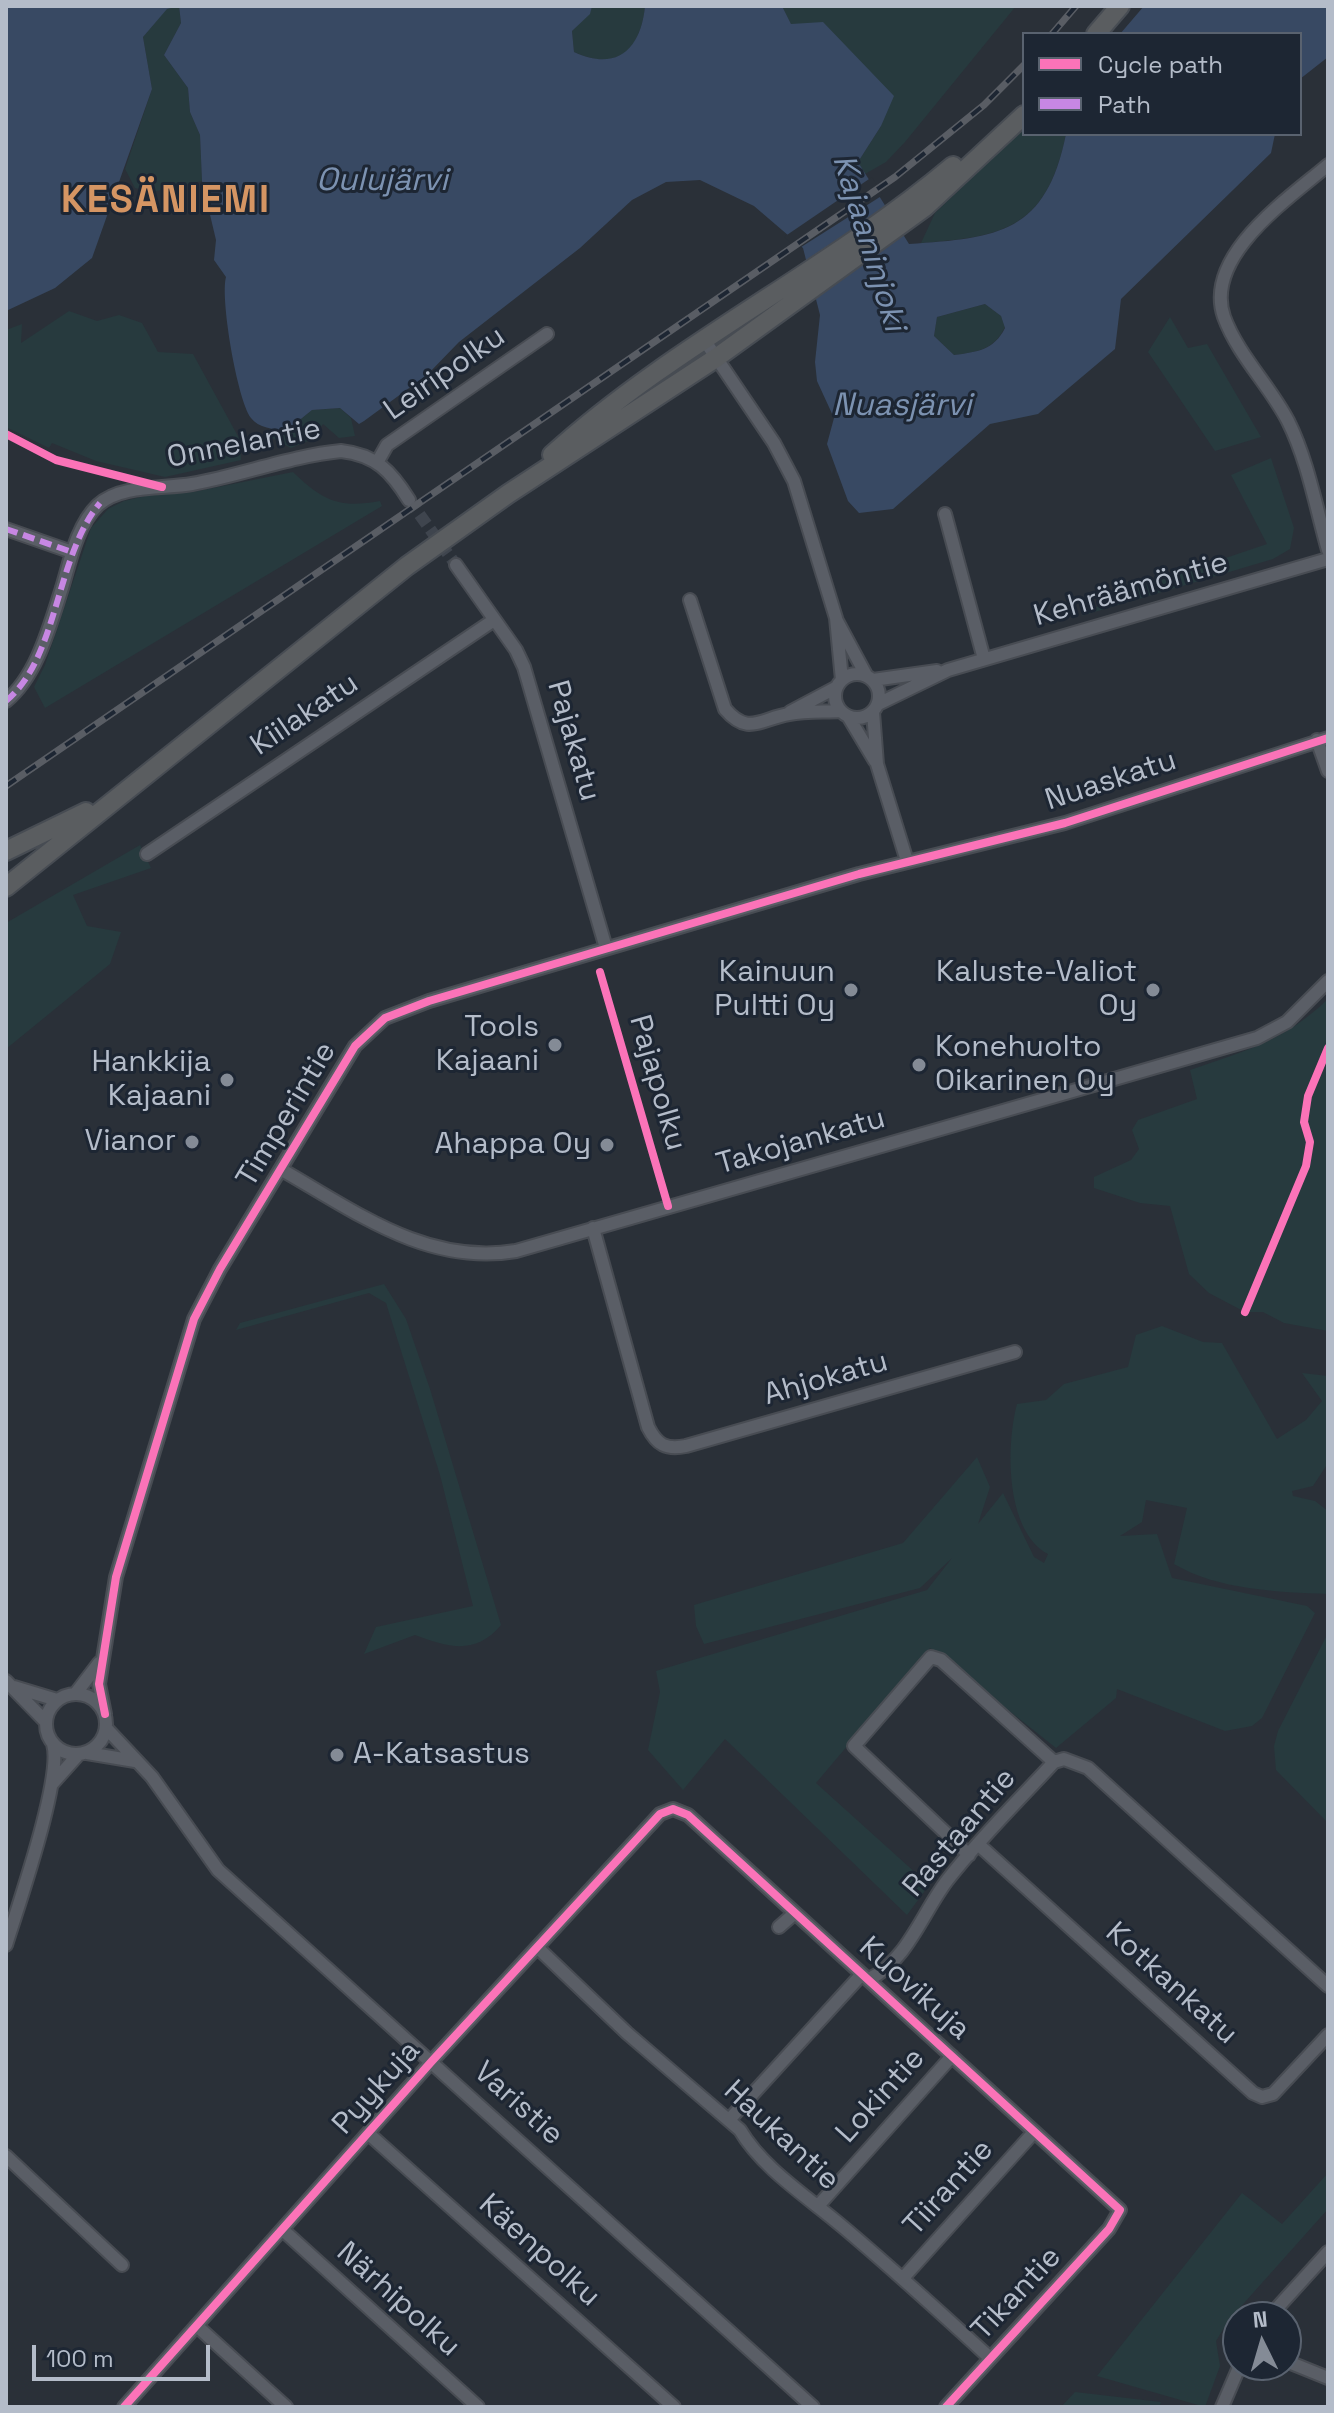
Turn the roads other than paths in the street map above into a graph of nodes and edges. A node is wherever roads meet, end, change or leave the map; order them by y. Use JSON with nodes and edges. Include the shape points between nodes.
{"nodes":[{"id":1,"x":1120,"y":6,"type":"edge"},
{"id":2,"x":1098,"y":32,"type":"edge"},
{"id":3,"x":1022,"y":108,"type":"edge"},
{"id":4,"x":1022,"y":117,"type":"edge"},
{"id":5,"x":1328,"y":165,"type":"edge"},
{"id":6,"x":921,"y":201,"type":"junction"},
{"id":7,"x":784,"y":297,"type":"junction"},
{"id":8,"x":547,"y":334,"type":"dead end"},
{"id":9,"x":705,"y":341,"type":"junction"},
{"id":10,"x":716,"y":358,"type":"junction"},
{"id":11,"x":378,"y":461,"type":"junction"},
{"id":12,"x":508,"y":494,"type":"junction"},
{"id":13,"x":409,"y":500,"type":"tunnel mouth"},
{"id":14,"x":945,"y":514,"type":"dead end"},
{"id":15,"x":6,"y":529,"type":"edge"},
{"id":16,"x":1328,"y":550,"type":"edge"},
{"id":17,"x":72,"y":552,"type":"junction"},
{"id":18,"x":1328,"y":559,"type":"edge"},
{"id":19,"x":456,"y":565,"type":"tunnel mouth"},
{"id":20,"x":690,"y":600,"type":"dead end"},
{"id":21,"x":836,"y":618,"type":"junction"},
{"id":22,"x":494,"y":620,"type":"junction"},
{"id":23,"x":984,"y":659,"type":"junction"},
{"id":24,"x":948,"y":670,"type":"junction"},
{"id":25,"x":870,"y":678,"type":"junction"},
{"id":26,"x":839,"y":683,"type":"junction"},
{"id":27,"x":6,"y":701,"type":"edge"},
{"id":28,"x":875,"y":708,"type":"junction"},
{"id":29,"x":787,"y":714,"type":"junction"},
{"id":30,"x":845,"y":714,"type":"junction"},
{"id":31,"x":1323,"y":739,"type":"edge"},
{"id":32,"x":877,"y":764,"type":"junction"},
{"id":33,"x":1328,"y":771,"type":"edge"},
{"id":34,"x":117,"y":797,"type":"junction"},
{"id":35,"x":6,"y":851,"type":"edge"},
{"id":36,"x":147,"y":854,"type":"dead end"},
{"id":37,"x":907,"y":861,"type":"junction"},
{"id":38,"x":6,"y":887,"type":"edge"},
{"id":39,"x":606,"y":948,"type":"junction"},
{"id":40,"x":1328,"y":981,"type":"edge"},
{"id":41,"x":282,"y":1170,"type":"junction"},
{"id":42,"x":593,"y":1228,"type":"junction"},
{"id":43,"x":1015,"y":1352,"type":"dead end"},
{"id":44,"x":102,"y":1656,"type":"junction"},
{"id":45,"x":9,"y":1684,"type":"edge"},
{"id":46,"x":76,"y":1693,"type":"junction"},
{"id":47,"x":57,"y":1700,"type":"junction"},
{"id":48,"x":105,"y":1714,"type":"junction"},
{"id":49,"x":45,"y":1721,"type":"junction"},
{"id":50,"x":107,"y":1729,"type":"junction"},
{"id":51,"x":53,"y":1744,"type":"junction"},
{"id":52,"x":83,"y":1754,"type":"junction"},
{"id":53,"x":1059,"y":1760,"type":"junction"},
{"id":54,"x":135,"y":1761,"type":"junction"},
{"id":55,"x":52,"y":1784,"type":"junction"},
{"id":56,"x":673,"y":1809,"type":"joint"},
{"id":57,"x":979,"y":1845,"type":"junction"},
{"id":58,"x":969,"y":1855,"type":"junction"},
{"id":59,"x":795,"y":1913,"type":"junction"},
{"id":60,"x":779,"y":1927,"type":"dead end"},
{"id":61,"x":6,"y":1945,"type":"edge"},
{"id":62,"x":539,"y":1949,"type":"junction"},
{"id":63,"x":866,"y":1977,"type":"junction"},
{"id":64,"x":1328,"y":1986,"type":"edge"},
{"id":65,"x":1328,"y":2035,"type":"edge"},
{"id":66,"x":952,"y":2056,"type":"junction"},
{"id":67,"x":432,"y":2061,"type":"junction"},
{"id":68,"x":729,"y":2120,"type":"junction"},
{"id":69,"x":1034,"y":2132,"type":"junction"},
{"id":70,"x":369,"y":2134,"type":"junction"},
{"id":71,"x":6,"y":2156,"type":"edge"},
{"id":72,"x":818,"y":2206,"type":"junction"},
{"id":73,"x":1120,"y":2210,"type":"joint"},
{"id":74,"x":284,"y":2231,"type":"junction"},
{"id":75,"x":1328,"y":2252,"type":"edge"},
{"id":76,"x":122,"y":2265,"type":"dead end"},
{"id":77,"x":903,"y":2278,"type":"junction"},
{"id":78,"x":1284,"y":2301,"type":"edge"},
{"id":79,"x":197,"y":2326,"type":"junction"},
{"id":80,"x":990,"y":2358,"type":"junction"},
{"id":81,"x":1302,"y":2367,"type":"edge"},
{"id":82,"x":1328,"y":2378,"type":"edge"},
{"id":83,"x":1233,"y":2381,"type":"edge"},
{"id":84,"x":124,"y":2407,"type":"edge"},
{"id":85,"x":286,"y":2407,"type":"edge"},
{"id":86,"x":478,"y":2407,"type":"edge"},
{"id":87,"x":674,"y":2407,"type":"edge"},
{"id":88,"x":813,"y":2407,"type":"edge"},
{"id":89,"x":946,"y":2407,"type":"edge"},
{"id":90,"x":1222,"y":2407,"type":"edge"}],
"edges":[{"from":1,"to":2,"type":"highway"},
{"from":3,"to":6,"type":"highway"},
{"from":4,"to":6,"type":"highway"},
{"from":5,"to":16,"type":"street","via":[[1237,251],[1221,284],[1221,303],[1235,338],[1294,435]]},
{"from":6,"to":7,"type":"highway"},
{"from":7,"to":9,"type":"highway"},
{"from":7,"to":10,"type":"highway"},
{"from":8,"to":11,"type":"street","name":"Leiripolku","via":[[387,445]]},
{"from":9,"to":10,"type":"street"},
{"from":9,"to":12,"type":"highway","via":[[564,444]]},
{"from":10,"to":12,"type":"highway"},
{"from":10,"to":21,"type":"street","via":[[794,481]]},
{"from":11,"to":13,"type":"street"},
{"from":11,"to":17,"type":"street","name":"Onnelantie","via":[[362,453],[319,453],[113,497],[87,519]]},
{"from":12,"to":34,"type":"highway","via":[[407,566]]},
{"from":14,"to":23,"type":"street"},
{"from":15,"to":17,"type":"street"},
{"from":17,"to":27,"type":"street","name":"Onnelantie","via":[[28,675]]},
{"from":18,"to":23,"type":"street","name":"Kehräämöntie"},
{"from":19,"to":22,"type":"street","name":"Pajakatu"},
{"from":20,"to":29,"type":"street","via":[[725,709],[735,722],[750,725]]},
{"from":21,"to":25,"type":"street"},
{"from":21,"to":26,"type":"street"},
{"from":22,"to":36,"type":"street","name":"Kiilakatu"},
{"from":22,"to":39,"type":"street","name":"Pajakatu","via":[[524,667]]},
{"from":23,"to":24,"type":"street","name":"Kehräämöntie"},
{"from":24,"to":25,"type":"street","name":"Kehräämöntie"},
{"from":24,"to":28,"type":"street","name":"Kehräämöntie"},
{"from":25,"to":26,"type":"street","via":[[853,674]]},
{"from":25,"to":28,"type":"street","via":[[879,692]]},
{"from":26,"to":29,"type":"street"},
{"from":26,"to":30,"type":"street","via":[[835,700]]},
{"from":28,"to":30,"type":"street","via":[[861,718]]},
{"from":28,"to":32,"type":"street"},
{"from":29,"to":30,"type":"street"},
{"from":30,"to":32,"type":"street"},
{"from":31,"to":33,"type":"street"},
{"from":31,"to":37,"type":"street","name":"Nuaskatu","via":[[1065,823]]},
{"from":32,"to":37,"type":"street"},
{"from":34,"to":35,"type":"highway"},
{"from":34,"to":38,"type":"highway"},
{"from":37,"to":39,"type":"street","name":"Timperintie"},
{"from":39,"to":41,"type":"street","name":"Timperintie","via":[[385,1018],[355,1046]]},
{"from":40,"to":42,"type":"street","name":"Takojankatu","via":[[1287,1022],[1257,1038]]},
{"from":41,"to":42,"type":"street","name":"Takojankatu","via":[[378,1224],[448,1253],[495,1254]]},
{"from":41,"to":44,"type":"street","name":"Timperintie","via":[[194,1319],[116,1577]]},
{"from":42,"to":43,"type":"street","name":"Ahjokatu","via":[[653,1438],[668,1448]]},
{"from":44,"to":46,"type":"street","name":"Timperintie"},
{"from":44,"to":48,"type":"street","name":"Timperintie","via":[[99,1684]]},
{"from":45,"to":47,"type":"street"},
{"from":45,"to":49,"type":"street"},
{"from":46,"to":47,"type":"street"},
{"from":46,"to":48,"type":"street","via":[[94,1699]]},
{"from":47,"to":49,"type":"street"},
{"from":48,"to":50,"type":"street"},
{"from":49,"to":51,"type":"street"},
{"from":50,"to":52,"type":"street","via":[[102,1741]]},
{"from":50,"to":54,"type":"street","name":"Varistie"},
{"from":51,"to":52,"type":"street"},
{"from":51,"to":55,"type":"street"},
{"from":52,"to":54,"type":"street"},
{"from":52,"to":55,"type":"street"},
{"from":53,"to":57,"type":"street","name":"Rastaantie"},
{"from":53,"to":58,"type":"street","via":[[931,1657],[854,1746]]},
{"from":53,"to":64,"type":"street","via":[[1088,1768]]},
{"from":54,"to":67,"type":"street","name":"Varistie","via":[[170,1800],[218,1870]]},
{"from":55,"to":61,"type":"street"},
{"from":56,"to":59,"type":"street","name":"Kuovikuja","via":[[688,1815]]},
{"from":56,"to":62,"type":"street","name":"Pyykuja","via":[[660,1814]]},
{"from":57,"to":58,"type":"street","name":"Rastaantie"},
{"from":57,"to":65,"type":"street","name":"Kotkankatu","via":[[1253,2093],[1273,2094]]},
{"from":58,"to":63,"type":"street","name":"Rastaantie","via":[[898,1954],[881,1974]]},
{"from":59,"to":60,"type":"street"},
{"from":59,"to":63,"type":"street","name":"Kuovikuja"},
{"from":62,"to":67,"type":"street","name":"Pyykuja"},
{"from":62,"to":68,"type":"street","name":"Haukantie"},
{"from":63,"to":66,"type":"street","name":"Kuovikuja"},
{"from":63,"to":68,"type":"street","name":"Rastaantie"},
{"from":66,"to":69,"type":"street","name":"Kuovikuja"},
{"from":66,"to":72,"type":"street","name":"Lokintie"},
{"from":67,"to":70,"type":"street","name":"Pyykuja"},
{"from":67,"to":88,"type":"street","name":"Varistie"},
{"from":68,"to":72,"type":"street","name":"Haukantie","via":[[749,2145]]},
{"from":69,"to":73,"type":"street","name":"Kuovikuja"},
{"from":69,"to":77,"type":"street","name":"Tiirantie"},
{"from":70,"to":74,"type":"street","name":"Pyykuja"},
{"from":70,"to":87,"type":"street","name":"Käenpolku"},
{"from":71,"to":76,"type":"street"},
{"from":72,"to":77,"type":"street","name":"Haukantie"},
{"from":73,"to":80,"type":"street","name":"Tikantie","via":[[1109,2229]]},
{"from":74,"to":79,"type":"street","name":"Pyykuja"},
{"from":74,"to":86,"type":"street","name":"Närhipolku"},
{"from":75,"to":78,"type":"street"},
{"from":77,"to":80,"type":"street","name":"Haukantie"},
{"from":79,"to":84,"type":"street","name":"Pyykuja"},
{"from":79,"to":85,"type":"street"},
{"from":80,"to":89,"type":"street","name":"Tikantie"},
{"from":81,"to":82,"type":"street"},
{"from":83,"to":90,"type":"street"}]}
